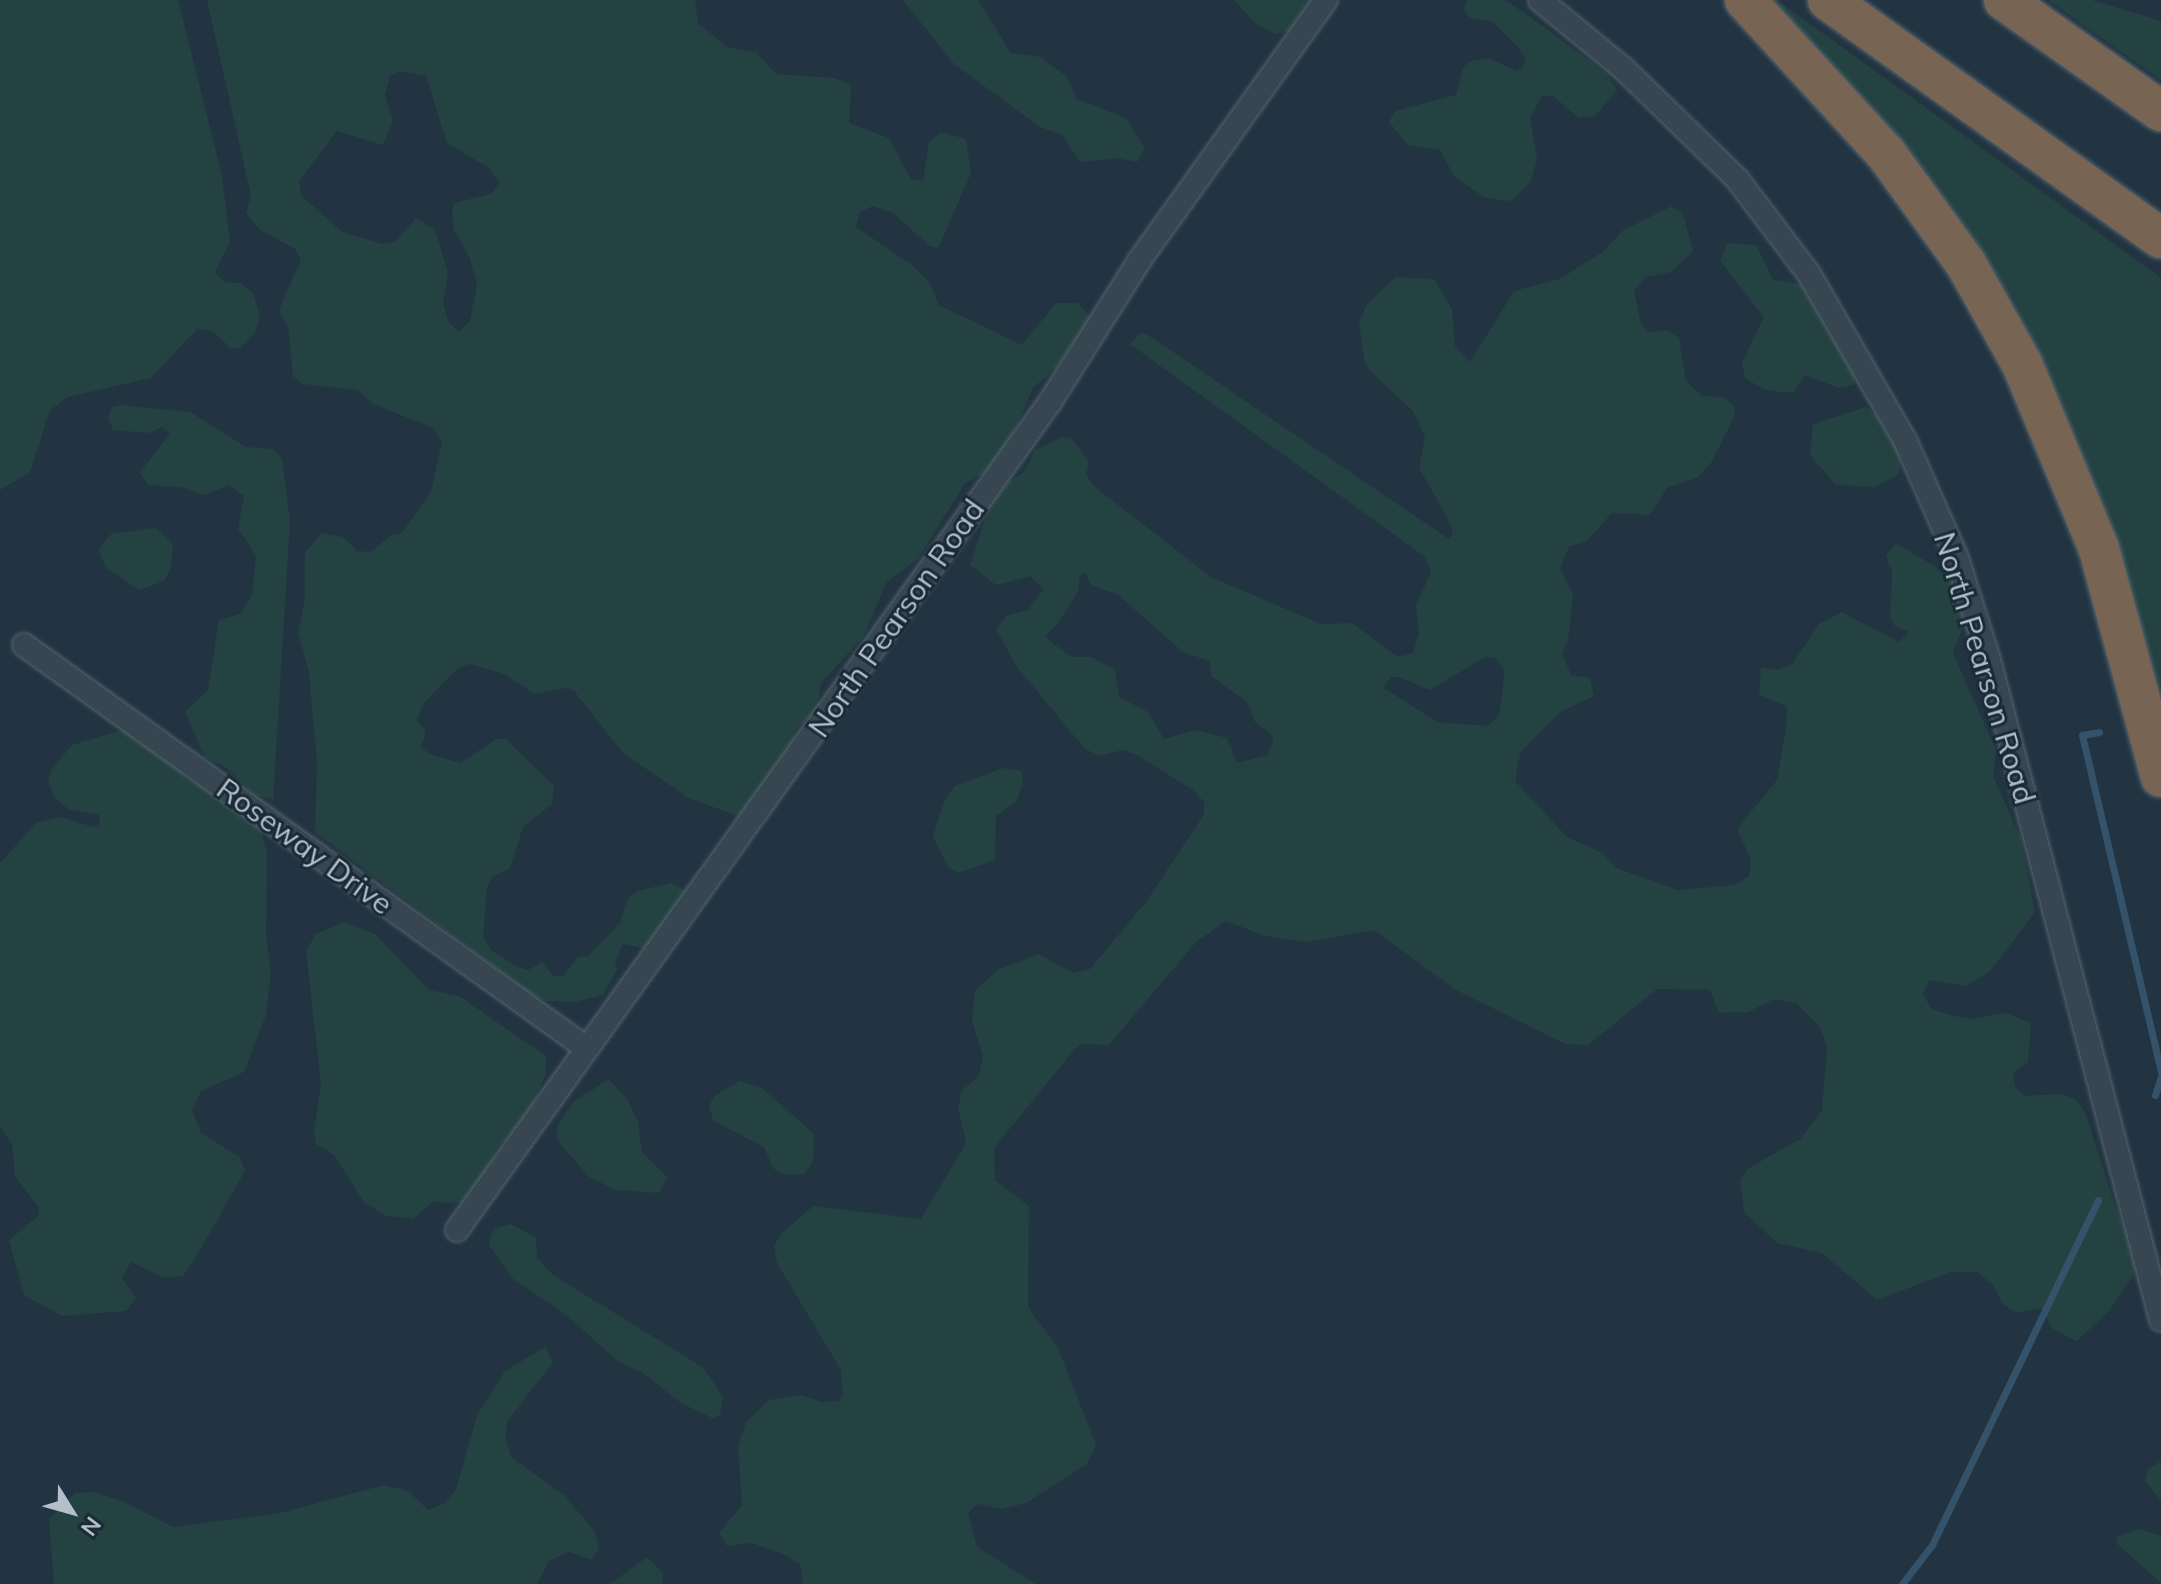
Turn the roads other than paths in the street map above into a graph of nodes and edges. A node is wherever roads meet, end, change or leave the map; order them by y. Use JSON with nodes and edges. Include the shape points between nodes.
{"nodes":[{"id":1,"x":1326,"y":0,"type":"edge"},
{"id":2,"x":1540,"y":0,"type":"edge"},
{"id":3,"x":1745,"y":0,"type":"edge"},
{"id":4,"x":1828,"y":0,"type":"edge"},
{"id":5,"x":2004,"y":0,"type":"edge"},
{"id":6,"x":2161,"y":111,"type":"edge"},
{"id":7,"x":2161,"y":238,"type":"edge"},
{"id":8,"x":24,"y":645,"type":"dead end"},
{"id":9,"x":2161,"y":777,"type":"edge"},
{"id":10,"x":586,"y":1048,"type":"junction"},
{"id":11,"x":457,"y":1230,"type":"dead end"},
{"id":12,"x":2161,"y":1320,"type":"edge"}],
"edges":[{"from":1,"to":10,"type":"street","name":"North Pearson Road","via":[[1139,261],[1050,402]]},
{"from":2,"to":12,"type":"street","name":"North Pearson Road","via":[[1624,69],[1737,179],[1809,274],[1905,440],[1957,558],[1989,660]]},
{"from":3,"to":9,"type":"highway","via":[[1887,155],[1966,264],[2022,364],[2099,549]]},
{"from":4,"to":7,"type":"highway"},
{"from":5,"to":6,"type":"highway"},
{"from":8,"to":10,"type":"street","name":"Roseway Drive"},
{"from":10,"to":11,"type":"street","name":"North Pearson Road"}]}
